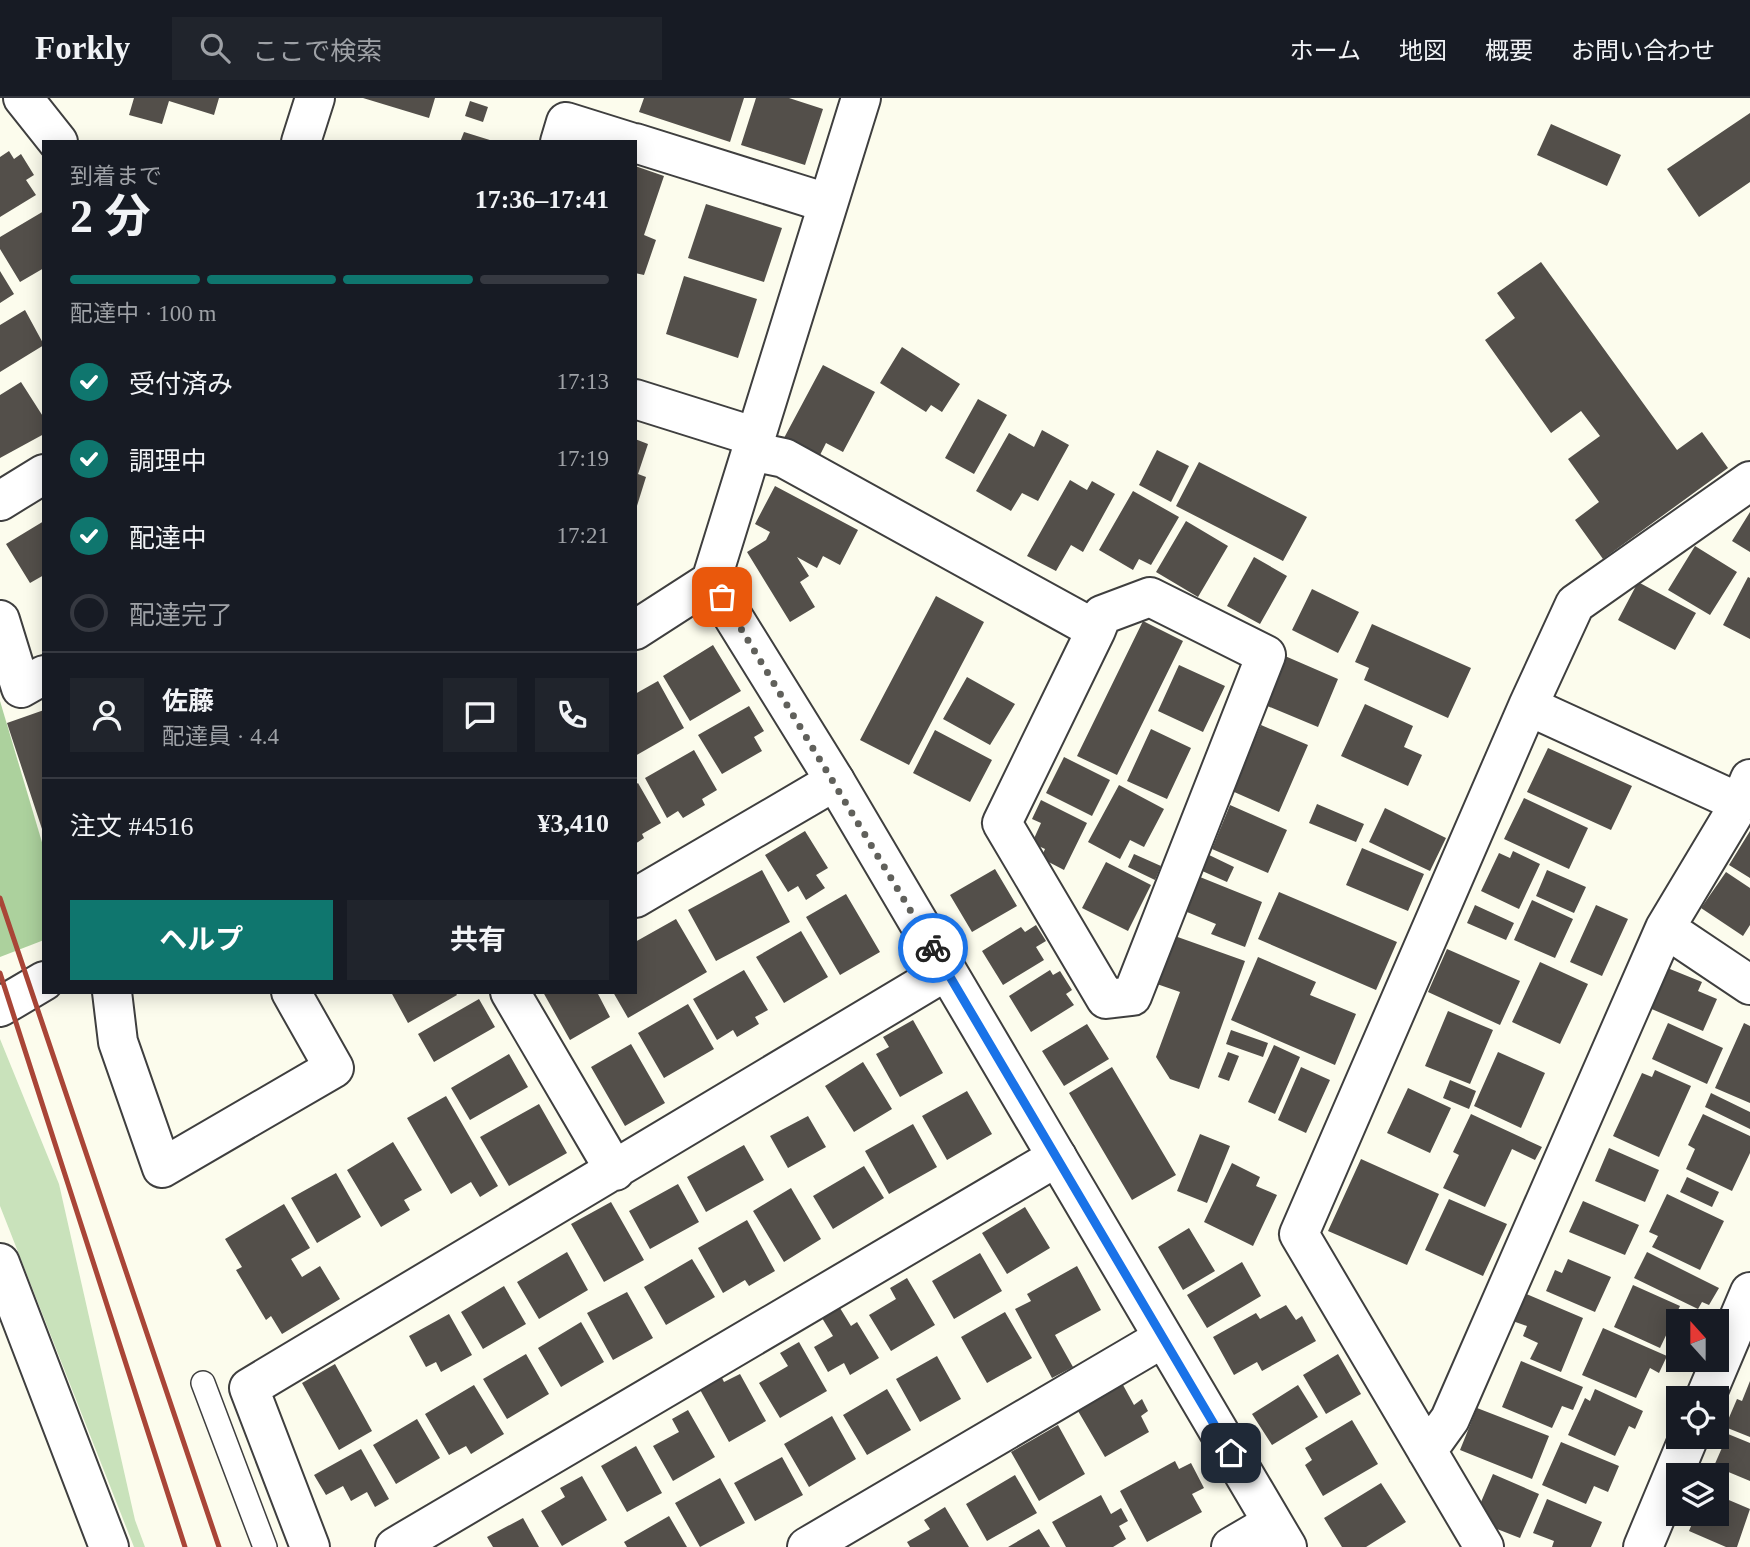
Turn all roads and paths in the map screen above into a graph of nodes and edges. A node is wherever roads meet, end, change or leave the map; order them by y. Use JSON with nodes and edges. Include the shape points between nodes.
{"nodes":[{"id":1,"x":23,"y":98,"type":"edge"},
{"id":2,"x":315,"y":98,"type":"edge"},
{"id":3,"x":861,"y":98,"type":"edge"},
{"id":4,"x":56,"y":140,"type":"edge"},
{"id":5,"x":302,"y":140,"type":"edge"},
{"id":6,"x":561,"y":140,"type":"edge"},
{"id":7,"x":624,"y":140,"type":"edge"},
{"id":8,"x":637,"y":145,"type":"edge"},
{"id":9,"x":827,"y":203,"type":"junction"},
{"id":10,"x":637,"y":399,"type":"edge"},
{"id":11,"x":753,"y":444,"type":"junction"},
{"id":12,"x":42,"y":475,"type":"edge"},
{"id":13,"x":1750,"y":481,"type":"edge"},
{"id":14,"x":0,"y":501,"type":"edge"},
{"id":15,"x":711,"y":581,"type":"junction"},
{"id":16,"x":0,"y":620,"type":"edge"},
{"id":17,"x":637,"y":629,"type":"edge"},
{"id":18,"x":1096,"y":630,"type":"junction"},
{"id":19,"x":42,"y":676,"type":"edge"},
{"id":20,"x":1528,"y":706,"type":"junction"},
{"id":21,"x":835,"y":781,"type":"junction"},
{"id":22,"x":1745,"y":791,"type":"edge"},
{"id":23,"x":637,"y":897,"type":"edge"},
{"id":24,"x":1665,"y":928,"type":"junction"},
{"id":25,"x":946,"y":971,"type":"junction"},
{"id":26,"x":42,"y":982,"type":"edge"},
{"id":27,"x":1750,"y":985,"type":"edge"},
{"id":28,"x":112,"y":994,"type":"edge"},
{"id":29,"x":292,"y":994,"type":"edge"},
{"id":30,"x":511,"y":994,"type":"edge"},
{"id":31,"x":0,"y":1007,"type":"edge"},
{"id":32,"x":1057,"y":1157,"type":"junction"},
{"id":33,"x":615,"y":1171,"type":"junction"},
{"id":34,"x":0,"y":1263,"type":"edge"},
{"id":35,"x":1750,"y":1292,"type":"edge"},
{"id":36,"x":1163,"y":1338,"type":"junction"},
{"id":37,"x":203,"y":1383,"type":"dead end"},
{"id":38,"x":1710,"y":1386,"type":"edge"},
{"id":39,"x":1684,"y":1449,"type":"edge"},
{"id":40,"x":1427,"y":1451,"type":"junction"},
{"id":41,"x":1280,"y":1535,"type":"edge"},
{"id":42,"x":1471,"y":1542,"type":"edge"},
{"id":43,"x":109,"y":1547,"type":"edge"},
{"id":44,"x":265,"y":1547,"type":"edge"},
{"id":45,"x":310,"y":1547,"type":"edge"},
{"id":46,"x":395,"y":1547,"type":"edge"},
{"id":47,"x":807,"y":1547,"type":"edge"},
{"id":48,"x":1231,"y":1547,"type":"edge"},
{"id":49,"x":1643,"y":1547,"type":"edge"}],
"edges":[{"from":1,"to":4,"type":"street"},
{"from":2,"to":5,"type":"street"},
{"from":3,"to":9,"type":"street"},
{"from":6,"to":7,"type":"street","via":[[566,122]]},
{"from":8,"to":9,"type":"street"},
{"from":9,"to":11,"type":"street"},
{"from":10,"to":11,"type":"street"},
{"from":11,"to":15,"type":"street"},
{"from":11,"to":18,"type":"street"},
{"from":12,"to":14,"type":"street"},
{"from":13,"to":20,"type":"street","via":[[1576,604]]},
{"from":15,"to":17,"type":"street"},
{"from":15,"to":21,"type":"street"},
{"from":16,"to":19,"type":"street","via":[[21,688]]},
{"from":18,"to":18,"type":"street","via":[[1102,615],[1150,597],[1266,655],[1132,996],[1106,999],[1002,823]]},
{"from":20,"to":22,"type":"street"},
{"from":20,"to":40,"type":"street","via":[[1299,1234]]},
{"from":21,"to":23,"type":"street"},
{"from":21,"to":25,"type":"street"},
{"from":22,"to":24,"type":"street"},
{"from":24,"to":27,"type":"street"},
{"from":24,"to":40,"type":"street","via":[[1450,1419]]},
{"from":25,"to":32,"type":"street"},
{"from":25,"to":33,"type":"street"},
{"from":26,"to":31,"type":"street"},
{"from":28,"to":29,"type":"street","via":[[118,1042],[162,1168],[334,1068]]},
{"from":30,"to":33,"type":"street"},
{"from":32,"to":36,"type":"street"},
{"from":32,"to":46,"type":"street"},
{"from":33,"to":45,"type":"street","via":[[249,1388]]},
{"from":34,"to":43,"type":"street"},
{"from":35,"to":38,"type":"street"},
{"from":36,"to":41,"type":"street"},
{"from":36,"to":47,"type":"street"},
{"from":37,"to":44,"type":"lane"},
{"from":39,"to":49,"type":"street"},
{"from":40,"to":42,"type":"street"},
{"from":41,"to":48,"type":"street"}]}
